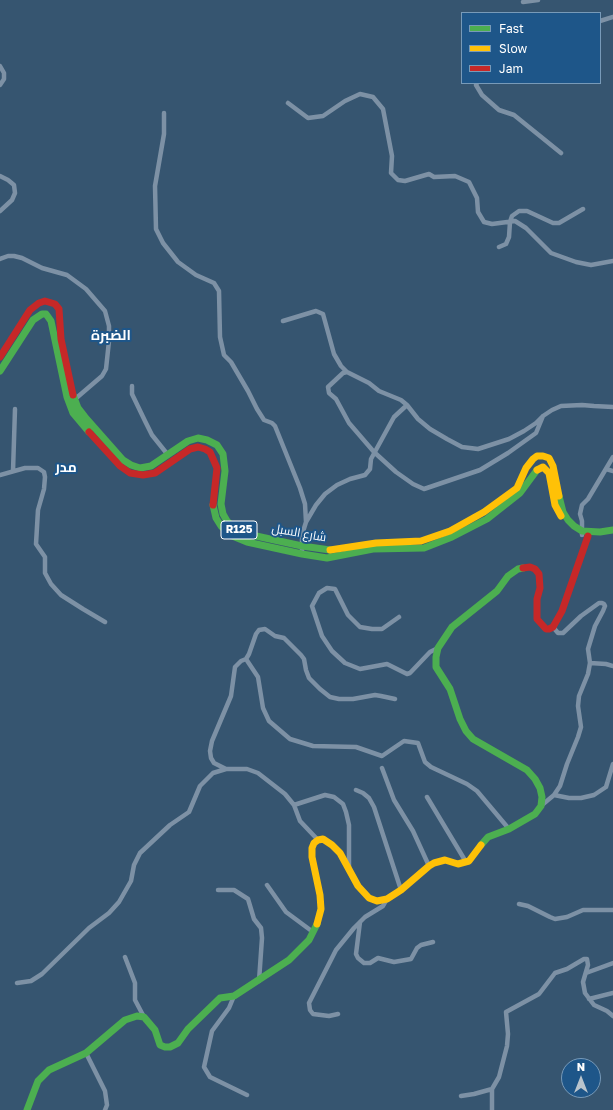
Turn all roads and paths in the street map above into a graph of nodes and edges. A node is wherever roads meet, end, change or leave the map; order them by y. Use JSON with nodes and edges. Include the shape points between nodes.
{"nodes":[{"id":1,"x":538,"y":0,"type":"edge"},
{"id":2,"x":523,"y":2,"type":"dead end"},
{"id":3,"x":613,"y":17,"type":"edge"},
{"id":4,"x":601,"y":21,"type":"edge"},
{"id":5,"x":0,"y":66,"type":"edge"},
{"id":6,"x":476,"y":84,"type":"edge"},
{"id":7,"x":0,"y":85,"type":"edge"},
{"id":8,"x":288,"y":103,"type":"dead end"},
{"id":9,"x":164,"y":113,"type":"dead end"},
{"id":10,"x":561,"y":153,"type":"dead end"},
{"id":11,"x":0,"y":176,"type":"edge"},
{"id":12,"x":583,"y":209,"type":"dead end"},
{"id":13,"x":0,"y":211,"type":"edge"},
{"id":14,"x":510,"y":222,"type":"junction"},
{"id":15,"x":499,"y":247,"type":"dead end"},
{"id":16,"x":0,"y":259,"type":"edge"},
{"id":17,"x":613,"y":261,"type":"edge"},
{"id":18,"x":283,"y":321,"type":"dead end"},
{"id":19,"x":0,"y":357,"type":"edge"},
{"id":20,"x":0,"y":370,"type":"edge"},
{"id":21,"x":347,"y":372,"type":"junction"},
{"id":22,"x":132,"y":386,"type":"dead end"},
{"id":23,"x":72,"y":402,"type":"junction"},
{"id":24,"x":407,"y":405,"type":"junction"},
{"id":25,"x":613,"y":407,"type":"edge"},
{"id":26,"x":15,"y":409,"type":"dead end"},
{"id":27,"x":543,"y":416,"type":"junction"},
{"id":28,"x":374,"y":452,"type":"junction"},
{"id":29,"x":168,"y":455,"type":"junction"},
{"id":30,"x":613,"y":457,"type":"edge"},
{"id":31,"x":606,"y":469,"type":"junction"},
{"id":32,"x":13,"y":471,"type":"junction"},
{"id":33,"x":613,"y":471,"type":"edge"},
{"id":34,"x":0,"y":475,"type":"edge"},
{"id":35,"x":306,"y":522,"type":"junction"},
{"id":36,"x":613,"y":530,"type":"edge"},
{"id":37,"x":584,"y":534,"type":"junction"},
{"id":38,"x":613,"y":535,"type":"edge"},
{"id":39,"x":302,"y":546,"type":"junction"},
{"id":40,"x":302,"y":554,"type":"junction"},
{"id":41,"x":399,"y":617,"type":"dead end"},
{"id":42,"x":105,"y":622,"type":"dead end"},
{"id":43,"x":553,"y":627,"type":"junction"},
{"id":44,"x":438,"y":648,"type":"junction"},
{"id":45,"x":246,"y":659,"type":"junction"},
{"id":46,"x":590,"y":663,"type":"junction"},
{"id":47,"x":613,"y":666,"type":"edge"},
{"id":48,"x":395,"y":699,"type":"dead end"},
{"id":49,"x":613,"y":764,"type":"edge"},
{"id":50,"x":382,"y":768,"type":"dead end"},
{"id":51,"x":226,"y":769,"type":"junction"},
{"id":52,"x":356,"y":790,"type":"dead end"},
{"id":53,"x":554,"y":795,"type":"junction"},
{"id":54,"x":426,"y":797,"type":"dead end"},
{"id":55,"x":294,"y":805,"type":"junction"},
{"id":56,"x":541,"y":806,"type":"junction"},
{"id":57,"x":509,"y":829,"type":"junction"},
{"id":58,"x":318,"y":840,"type":"junction"},
{"id":59,"x":466,"y":862,"type":"junction"},
{"id":60,"x":429,"y":866,"type":"junction"},
{"id":61,"x":348,"y":869,"type":"junction"},
{"id":62,"x":267,"y":885,"type":"dead end"},
{"id":63,"x":218,"y":890,"type":"dead end"},
{"id":64,"x":402,"y":890,"type":"junction"},
{"id":65,"x":387,"y":899,"type":"junction"},
{"id":66,"x":519,"y":904,"type":"dead end"},
{"id":67,"x":613,"y":910,"type":"edge"},
{"id":68,"x":360,"y":922,"type":"junction"},
{"id":69,"x":313,"y":932,"type":"junction"},
{"id":70,"x":433,"y":942,"type":"dead end"},
{"id":71,"x":125,"y":957,"type":"dead end"},
{"id":72,"x":613,"y":963,"type":"edge"},
{"id":73,"x":586,"y":973,"type":"junction"},
{"id":74,"x":259,"y":981,"type":"junction"},
{"id":75,"x":17,"y":983,"type":"dead end"},
{"id":76,"x":613,"y":993,"type":"edge"},
{"id":77,"x":234,"y":996,"type":"junction"},
{"id":78,"x":589,"y":999,"type":"junction"},
{"id":79,"x":338,"y":1014,"type":"dead end"},
{"id":80,"x":613,"y":1016,"type":"edge"},
{"id":81,"x":144,"y":1017,"type":"junction"},
{"id":82,"x":86,"y":1053,"type":"junction"},
{"id":83,"x":492,"y":1089,"type":"junction"},
{"id":84,"x":247,"y":1095,"type":"dead end"},
{"id":85,"x":461,"y":1096,"type":"dead end"},
{"id":86,"x":27,"y":1110,"type":"edge"},
{"id":87,"x":105,"y":1110,"type":"edge"},
{"id":88,"x":492,"y":1110,"type":"edge"}],
"edges":[{"from":1,"to":2,"type":"street"},
{"from":3,"to":4,"type":"street"},
{"from":5,"to":7,"type":"street","via":[[4,80]]},
{"from":6,"to":10,"type":"street","via":[[482,95],[499,110],[514,115]]},
{"from":8,"to":14,"type":"street","via":[[308,118],[323,116],[360,94],[373,97],[383,108],[392,156],[391,173],[398,180],[406,181],[429,174],[434,177],[455,176],[470,182],[477,198],[478,212],[484,222]]},
{"from":9,"to":35,"type":"street","via":[[164,134],[155,186],[156,229],[178,262],[196,275],[214,283],[219,291],[220,337],[224,355],[231,362],[264,420],[275,426],[300,488],[305,504]]},
{"from":11,"to":13,"type":"street","via":[[14,185],[15,193],[12,200]]},
{"from":12,"to":14,"type":"street","via":[[560,223],[554,223],[527,210],[518,211]]},
{"from":14,"to":15,"type":"street","via":[[506,244]]},
{"from":14,"to":17,"type":"street","via":[[515,221],[526,228],[551,253],[591,265]]},
{"from":16,"to":23,"type":"street","via":[[14,256],[67,275],[86,289],[105,311],[109,326],[106,370]]},
{"from":18,"to":21,"type":"street","via":[[316,311],[322,314],[334,354]]},
{"from":19,"to":23,"type":"main road","name":"شارع السبل","number":"R125","via":[[30,310],[46,301],[55,304],[59,309],[61,339],[73,394]]},
{"from":20,"to":23,"type":"main road","name":"شارع السبل","number":"R125","via":[[33,320],[46,314],[51,321],[67,397]]},
{"from":21,"to":24,"type":"street"},
{"from":21,"to":28,"type":"street","via":[[328,387],[330,393],[349,423]]},
{"from":22,"to":29,"type":"street","via":[[132,394],[144,421]]},
{"from":23,"to":29,"type":"main road","name":"شارع السبل","number":"R125","via":[[123,460],[131,465],[140,468],[151,466]]},
{"from":23,"to":40,"type":"main road","name":"شارع السبل","number":"R125","via":[[73,412],[80,422],[120,466],[130,473],[155,473],[198,447],[210,452],[217,468],[213,504],[221,526],[230,535],[247,542]]},
{"from":24,"to":27,"type":"street","via":[[430,429],[462,447],[478,449],[510,439]]},
{"from":24,"to":28,"type":"street","via":[[394,417]]},
{"from":25,"to":27,"type":"street","via":[[566,406]]},
{"from":26,"to":32,"type":"street"},
{"from":27,"to":28,"type":"street","via":[[536,433],[508,453],[480,470],[424,489],[396,472]]},
{"from":28,"to":35,"type":"street","via":[[370,469],[365,475],[337,485],[325,494]]},
{"from":29,"to":39,"type":"main road","name":"شارع السبل","number":"R125","via":[[188,441],[198,438],[217,445],[223,454],[225,471],[222,504],[227,521],[247,534]]},
{"from":30,"to":31,"type":"street"},
{"from":31,"to":33,"type":"street"},
{"from":31,"to":37,"type":"street","via":[[582,505],[580,514]]},
{"from":32,"to":34,"type":"street"},
{"from":32,"to":42,"type":"street","via":[[38,468],[44,472],[36,544],[45,557],[45,573],[51,584],[61,595]]},
{"from":35,"to":39,"type":"street"},
{"from":36,"to":37,"type":"main road"},
{"from":37,"to":38,"type":"main road"},
{"from":37,"to":39,"type":"main road","name":"شارع السبل","number":"R125","via":[[563,512],[554,466],[549,458],[537,456],[526,468],[517,488],[484,512],[450,531],[421,541],[376,543],[328,550]]},
{"from":37,"to":40,"type":"main road","name":"شارع السبل","number":"R125","via":[[572,529],[561,516],[555,505],[549,473],[543,467],[535,471],[520,493],[486,519],[424,548],[373,549],[327,558]]},
{"from":37,"to":43,"type":"main road","via":[[576,572]]},
{"from":39,"to":40,"type":"street"},
{"from":41,"to":44,"type":"street","via":[[382,628],[360,626],[348,615],[335,589],[327,588],[319,593],[312,606],[322,636],[332,651],[345,663],[360,669],[387,664],[406,674],[410,673],[430,652]]},
{"from":43,"to":44,"type":"main road","via":[[546,629],[537,619],[539,574],[530,567],[518,569],[508,576],[497,591],[452,627]]},
{"from":43,"to":46,"type":"street","via":[[558,633],[563,633],[581,616],[602,602],[605,606],[588,649]]},
{"from":44,"to":56,"type":"main road","via":[[436,667],[450,689],[466,731],[473,739],[527,770],[540,788]]},
{"from":45,"to":48,"type":"street","via":[[256,634],[264,629],[284,638],[301,655],[310,678],[330,697],[353,699],[375,695]]},
{"from":45,"to":51,"type":"street","via":[[235,667],[231,696],[210,751],[214,763]]},
{"from":45,"to":57,"type":"street","via":[[258,677],[263,708],[269,721],[290,739],[313,746],[356,746],[382,756],[404,741],[418,743],[425,762],[472,787]]},
{"from":46,"to":47,"type":"street"},
{"from":46,"to":53,"type":"street","via":[[579,696],[581,727],[560,786]]},
{"from":49,"to":53,"type":"street","via":[[606,787],[594,795],[569,798]]},
{"from":50,"to":60,"type":"street","via":[[394,800],[413,831]]},
{"from":51,"to":55,"type":"street","via":[[247,769],[258,773],[285,794]]},
{"from":51,"to":75,"type":"street","via":[[213,773],[200,786],[189,812],[170,825],[140,853],[134,865],[131,881],[119,902],[109,913],[89,928],[42,974],[31,981]]},
{"from":52,"to":64,"type":"street","via":[[369,798],[374,807]]},
{"from":53,"to":56,"type":"street"},
{"from":54,"to":59,"type":"street"},
{"from":55,"to":58,"type":"street","via":[[300,821]]},
{"from":55,"to":61,"type":"street","via":[[325,795],[334,797],[343,804],[349,825]]},
{"from":56,"to":57,"type":"main road","via":[[535,814]]},
{"from":57,"to":59,"type":"main road","via":[[488,837]]},
{"from":58,"to":61,"type":"main road","via":[[332,844],[340,852]]},
{"from":58,"to":69,"type":"main road","via":[[312,848],[312,857],[321,909]]},
{"from":59,"to":60,"type":"main road","via":[[458,864],[445,860]]},
{"from":60,"to":64,"type":"main road"},
{"from":61,"to":65,"type":"main road","via":[[369,898],[377,901]]},
{"from":62,"to":69,"type":"street","via":[[286,912]]},
{"from":63,"to":74,"type":"street","via":[[234,890],[248,898],[254,919],[261,928]]},
{"from":64,"to":65,"type":"main road"},
{"from":65,"to":68,"type":"street","via":[[383,906]]},
{"from":66,"to":67,"type":"street","via":[[555,919],[583,910]]},
{"from":68,"to":70,"type":"street","via":[[356,954],[364,963],[370,963],[378,958],[394,962],[411,959],[417,948]]},
{"from":68,"to":79,"type":"street","via":[[336,950],[309,1003],[313,1014]]},
{"from":69,"to":74,"type":"main road","via":[[309,940],[289,960]]},
{"from":71,"to":81,"type":"street","via":[[134,983],[134,1000]]},
{"from":72,"to":73,"type":"street"},
{"from":73,"to":78,"type":"street","via":[[583,982]]},
{"from":73,"to":83,"type":"street","via":[[588,965],[587,959],[584,959],[555,973],[539,994],[506,1012],[508,1046],[499,1077]]},
{"from":74,"to":77,"type":"main road"},
{"from":76,"to":78,"type":"street"},
{"from":77,"to":81,"type":"main road","via":[[220,998],[188,1029],[178,1043],[170,1048],[160,1045],[155,1030]]},
{"from":77,"to":84,"type":"street","via":[[229,1008],[212,1031],[204,1067],[210,1077]]},
{"from":78,"to":80,"type":"street","via":[[594,1005]]},
{"from":81,"to":82,"type":"main road","via":[[137,1016],[125,1020]]},
{"from":82,"to":86,"type":"main road","via":[[49,1070],[38,1081]]},
{"from":82,"to":87,"type":"street","via":[[105,1091],[108,1105]]},
{"from":83,"to":85,"type":"street"},
{"from":83,"to":88,"type":"street"}]}
